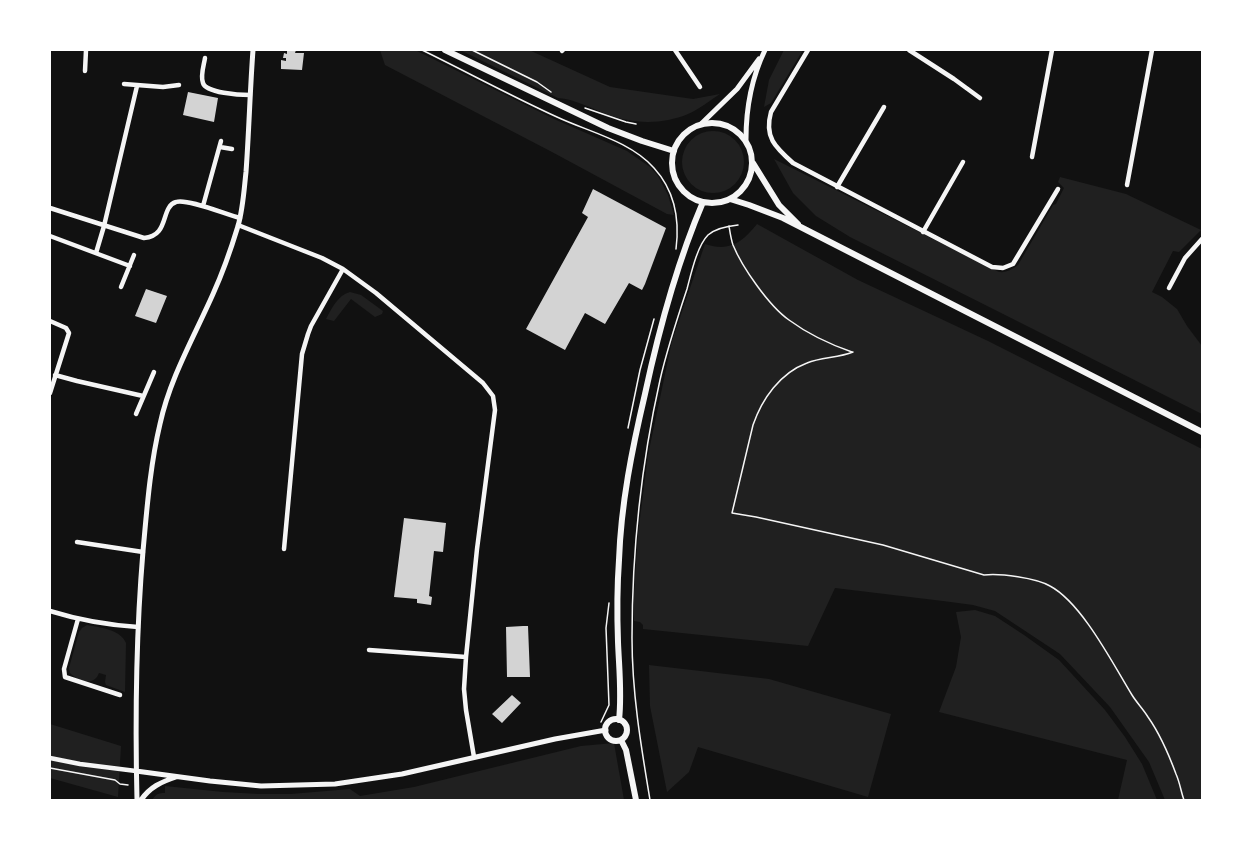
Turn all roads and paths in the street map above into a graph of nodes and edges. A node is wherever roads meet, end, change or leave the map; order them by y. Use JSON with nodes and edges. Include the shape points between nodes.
{"nodes":[{"id":1,"x":86,"y":50,"type":"edge"},
{"id":2,"x":253,"y":50,"type":"edge"},
{"id":3,"x":422,"y":50,"type":"edge"},
{"id":4,"x":445,"y":50,"type":"edge"},
{"id":5,"x":472,"y":50,"type":"edge"},
{"id":6,"x":675,"y":50,"type":"edge"},
{"id":7,"x":808,"y":50,"type":"edge"},
{"id":8,"x":909,"y":50,"type":"edge"},
{"id":9,"x":1052,"y":50,"type":"edge"},
{"id":10,"x":1152,"y":50,"type":"edge"},
{"id":11,"x":763,"y":52,"type":"edge"},
{"id":12,"x":205,"y":58,"type":"dead end"},
{"id":13,"x":85,"y":71,"type":"dead end"},
{"id":14,"x":124,"y":84,"type":"dead end"},
{"id":15,"x":179,"y":85,"type":"dead end"},
{"id":16,"x":137,"y":86,"type":"junction"},
{"id":17,"x":700,"y":87,"type":"dead end"},
{"id":18,"x":552,"y":92,"type":"dead end"},
{"id":19,"x":250,"y":95,"type":"junction"},
{"id":20,"x":980,"y":98,"type":"dead end"},
{"id":21,"x":578,"y":105,"type":"dead end"},
{"id":22,"x":884,"y":107,"type":"dead end"},
{"id":23,"x":636,"y":124,"type":"dead end"},
{"id":24,"x":701,"y":124,"type":"junction"},
{"id":25,"x":746,"y":140,"type":"junction"},
{"id":26,"x":221,"y":141,"type":"dead end"},
{"id":27,"x":220,"y":147,"type":"junction"},
{"id":28,"x":232,"y":149,"type":"dead end"},
{"id":29,"x":674,"y":151,"type":"junction"},
{"id":30,"x":1032,"y":157,"type":"dead end"},
{"id":31,"x":963,"y":162,"type":"dead end"},
{"id":32,"x":753,"y":163,"type":"junction"},
{"id":33,"x":1127,"y":185,"type":"dead end"},
{"id":34,"x":837,"y":187,"type":"junction"},
{"id":35,"x":1058,"y":189,"type":"dead end"},
{"id":36,"x":729,"y":199,"type":"junction"},
{"id":37,"x":703,"y":202,"type":"junction"},
{"id":38,"x":203,"y":206,"type":"junction"},
{"id":39,"x":50,"y":208,"type":"edge"},
{"id":40,"x":240,"y":218,"type":"junction"},
{"id":41,"x":238,"y":225,"type":"junction"},
{"id":42,"x":738,"y":225,"type":"dead end"},
{"id":43,"x":104,"y":226,"type":"junction"},
{"id":44,"x":729,"y":226,"type":"junction"},
{"id":45,"x":802,"y":228,"type":"junction"},
{"id":46,"x":923,"y":232,"type":"junction"},
{"id":47,"x":50,"y":236,"type":"edge"},
{"id":48,"x":1203,"y":239,"type":"edge"},
{"id":49,"x":96,"y":253,"type":"junction"},
{"id":50,"x":134,"y":255,"type":"dead end"},
{"id":51,"x":674,"y":255,"type":"dead end"},
{"id":52,"x":130,"y":266,"type":"junction"},
{"id":53,"x":343,"y":269,"type":"junction"},
{"id":54,"x":121,"y":287,"type":"dead end"},
{"id":55,"x":1169,"y":288,"type":"dead end"},
{"id":56,"x":50,"y":321,"type":"edge"},
{"id":57,"x":154,"y":372,"type":"dead end"},
{"id":58,"x":55,"y":375,"type":"junction"},
{"id":59,"x":50,"y":393,"type":"edge"},
{"id":60,"x":143,"y":396,"type":"junction"},
{"id":61,"x":136,"y":414,"type":"dead end"},
{"id":62,"x":1203,"y":432,"type":"edge"},
{"id":63,"x":77,"y":542,"type":"dead end"},
{"id":64,"x":284,"y":549,"type":"dead end"},
{"id":65,"x":143,"y":552,"type":"junction"},
{"id":66,"x":50,"y":611,"type":"edge"},
{"id":67,"x":78,"y":619,"type":"junction"},
{"id":68,"x":138,"y":627,"type":"junction"},
{"id":69,"x":606,"y":628,"type":"dead end"},
{"id":70,"x":369,"y":650,"type":"dead end"},
{"id":71,"x":466,"y":657,"type":"junction"},
{"id":72,"x":120,"y":695,"type":"dead end"},
{"id":73,"x":619,"y":720,"type":"junction"},
{"id":74,"x":602,"y":731,"type":"junction"},
{"id":75,"x":621,"y":740,"type":"junction"},
{"id":76,"x":474,"y":757,"type":"junction"},
{"id":77,"x":50,"y":758,"type":"edge"},
{"id":78,"x":50,"y":768,"type":"edge"},
{"id":79,"x":136,"y":771,"type":"junction"},
{"id":80,"x":178,"y":777,"type":"junction"},
{"id":81,"x":136,"y":785,"type":"junction"},
{"id":82,"x":137,"y":801,"type":"edge"},
{"id":83,"x":141,"y":801,"type":"edge"},
{"id":84,"x":636,"y":801,"type":"edge"},
{"id":85,"x":650,"y":801,"type":"edge"},
{"id":86,"x":1184,"y":801,"type":"edge"}],
"edges":[{"from":1,"to":13,"type":"street"},
{"from":2,"to":19,"type":"street"},
{"from":3,"to":51,"type":"path","via":[[646,160],[674,202],[678,224]]},
{"from":4,"to":29,"type":"main road","via":[[608,128]]},
{"from":5,"to":18,"type":"path"},
{"from":6,"to":17,"type":"street"},
{"from":7,"to":34,"type":"street","via":[[771,112],[769,135],[793,164]]},
{"from":8,"to":20,"type":"street"},
{"from":9,"to":30,"type":"street"},
{"from":10,"to":33,"type":"street"},
{"from":11,"to":24,"type":"street","via":[[737,89]]},
{"from":11,"to":25,"type":"street","via":[[750,92]]},
{"from":12,"to":19,"type":"street","via":[[205,87]]},
{"from":14,"to":16,"type":"street"},
{"from":15,"to":16,"type":"street"},
{"from":16,"to":43,"type":"street"},
{"from":19,"to":40,"type":"street"},
{"from":21,"to":23,"type":"path"},
{"from":22,"to":34,"type":"street"},
{"from":24,"to":25,"type":"main road","via":[[726,125]]},
{"from":24,"to":29,"type":"main road","via":[[684,134]]},
{"from":25,"to":32,"type":"main road"},
{"from":26,"to":27,"type":"street"},
{"from":27,"to":28,"type":"street"},
{"from":27,"to":38,"type":"street"},
{"from":29,"to":37,"type":"main road","via":[[672,162],[679,185]]},
{"from":31,"to":46,"type":"street"},
{"from":32,"to":36,"type":"main road","via":[[746,185]]},
{"from":32,"to":45,"type":"main road","via":[[779,205]]},
{"from":34,"to":46,"type":"street"},
{"from":35,"to":46,"type":"street","via":[[1013,264],[1003,268],[992,267]]},
{"from":36,"to":37,"type":"main road"},
{"from":36,"to":45,"type":"main road"},
{"from":37,"to":73,"type":"main road","via":[[655,347],[626,489],[618,589]]},
{"from":38,"to":40,"type":"street"},
{"from":38,"to":43,"type":"street","via":[[173,202],[161,230],[148,238]]},
{"from":39,"to":43,"type":"street"},
{"from":40,"to":41,"type":"street"},
{"from":41,"to":53,"type":"street"},
{"from":41,"to":65,"type":"street","via":[[214,293],[166,400],[153,456]]},
{"from":42,"to":44,"type":"path"},
{"from":43,"to":49,"type":"street"},
{"from":44,"to":85,"type":"path","via":[[707,235],[689,279],[660,380],[640,491],[632,651],[636,710]]},
{"from":44,"to":86,"type":"path","via":[[747,271],[771,304],[805,331],[853,352],[807,363],[785,376],[769,392],[753,425],[732,513],[883,545],[984,575],[996,573],[1051,586],[1072,604],[1149,718],[1177,775]]},
{"from":45,"to":62,"type":"main road"},
{"from":47,"to":49,"type":"street"},
{"from":48,"to":55,"type":"street","via":[[1185,258]]},
{"from":49,"to":52,"type":"street"},
{"from":50,"to":52,"type":"street"},
{"from":52,"to":54,"type":"street"},
{"from":53,"to":64,"type":"street","via":[[305,344]]},
{"from":53,"to":71,"type":"street","via":[[416,326],[493,396],[495,410]]},
{"from":56,"to":58,"type":"street","via":[[69,333]]},
{"from":57,"to":60,"type":"street"},
{"from":58,"to":59,"type":"street"},
{"from":58,"to":60,"type":"street"},
{"from":60,"to":61,"type":"street"},
{"from":63,"to":65,"type":"street"},
{"from":65,"to":68,"type":"street"},
{"from":66,"to":67,"type":"street"},
{"from":67,"to":68,"type":"street"},
{"from":67,"to":72,"type":"street","via":[[65,677]]},
{"from":68,"to":79,"type":"street"},
{"from":69,"to":74,"type":"path","via":[[609,705],[602,718]]},
{"from":70,"to":71,"type":"street"},
{"from":71,"to":76,"type":"street","via":[[465,710]]},
{"from":73,"to":74,"type":"main road","via":[[611,721]]},
{"from":73,"to":75,"type":"main road","via":[[627,731]]},
{"from":74,"to":75,"type":"main road","via":[[610,739]]},
{"from":74,"to":76,"type":"street"},
{"from":75,"to":84,"type":"main road"},
{"from":76,"to":80,"type":"street","via":[[353,782],[313,785],[261,786]]},
{"from":77,"to":79,"type":"street"},
{"from":78,"to":81,"type":"path"},
{"from":79,"to":80,"type":"street"},
{"from":79,"to":81,"type":"street"},
{"from":80,"to":83,"type":"street","via":[[150,788]]},
{"from":81,"to":82,"type":"street"}]}
